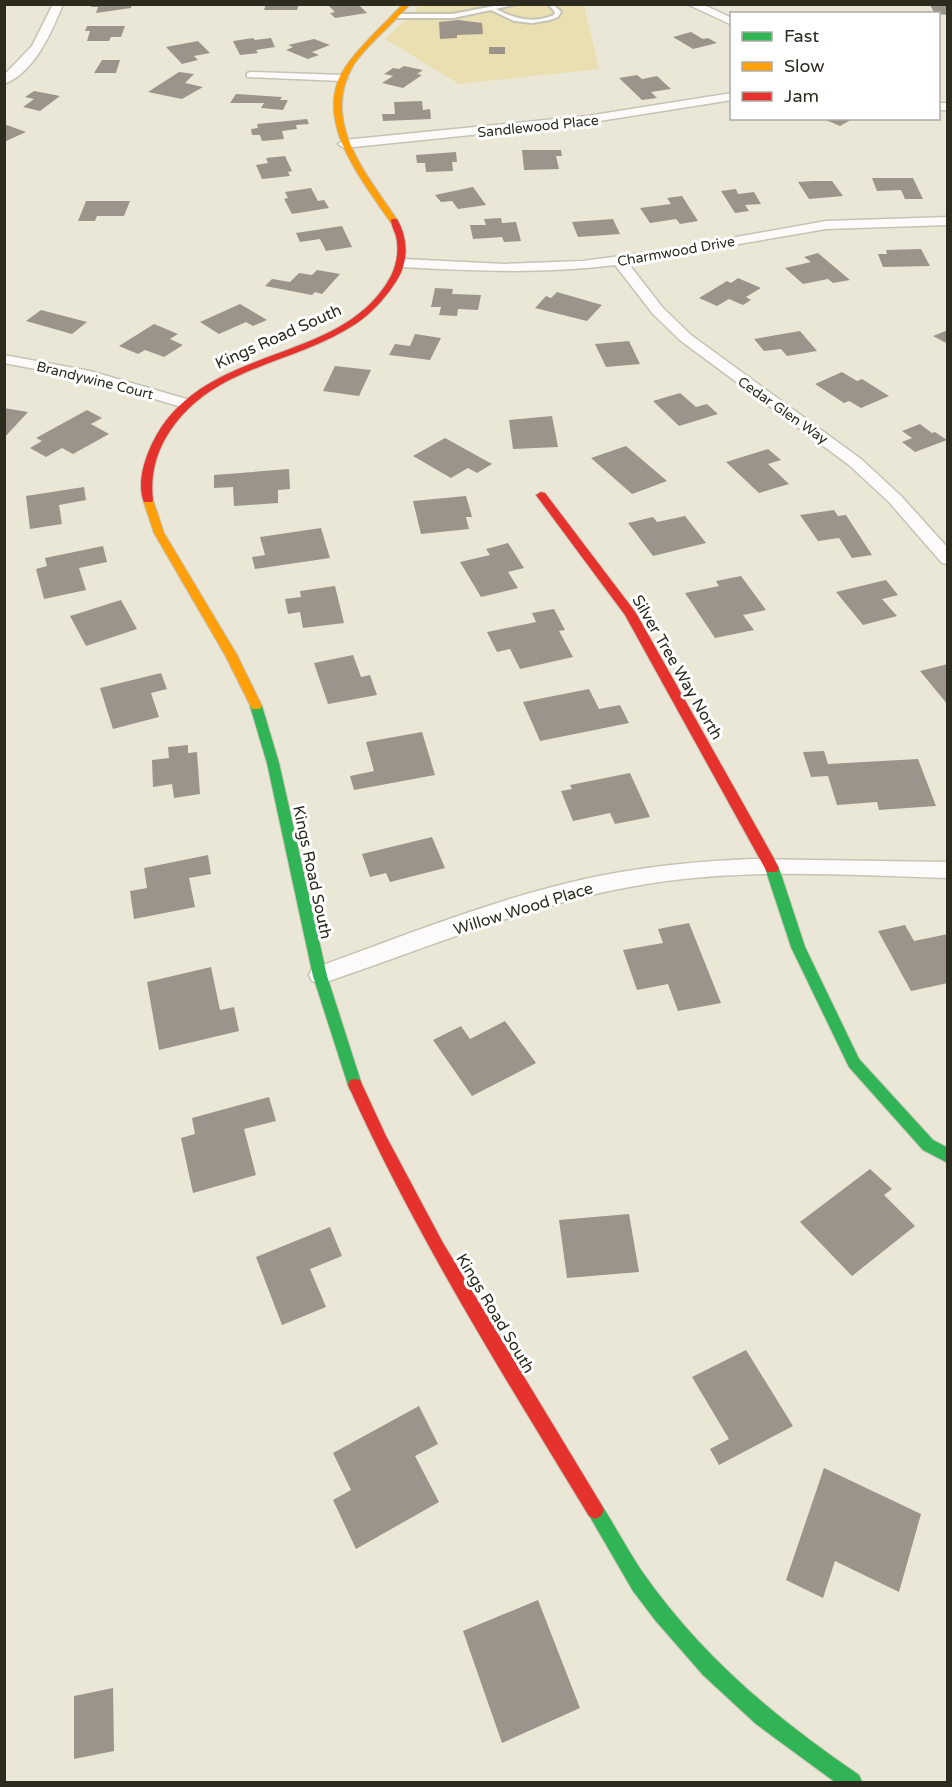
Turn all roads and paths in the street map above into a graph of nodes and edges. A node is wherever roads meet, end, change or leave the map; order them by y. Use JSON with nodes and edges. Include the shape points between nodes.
{"nodes":[{"id":1,"x":58,"y":4,"type":"edge"},
{"id":2,"x":407,"y":4,"type":"edge"},
{"id":3,"x":515,"y":4,"type":"edge"},
{"id":4,"x":550,"y":4,"type":"edge"},
{"id":5,"x":694,"y":5,"type":"edge"},
{"id":6,"x":493,"y":10,"type":"junction"},
{"id":7,"x":398,"y":16,"type":"junction"},
{"id":8,"x":730,"y":21,"type":"edge"},
{"id":9,"x":251,"y":75,"type":"dead end"},
{"id":10,"x":342,"y":78,"type":"junction"},
{"id":11,"x":4,"y":81,"type":"edge"},
{"id":12,"x":730,"y":96,"type":"edge"},
{"id":13,"x":344,"y":144,"type":"junction"},
{"id":14,"x":948,"y":221,"type":"edge"},
{"id":15,"x":619,"y":261,"type":"junction"},
{"id":16,"x":403,"y":263,"type":"junction"},
{"id":17,"x":4,"y":359,"type":"edge"},
{"id":18,"x":186,"y":403,"type":"junction"},
{"id":19,"x":541,"y":495,"type":"dead end"},
{"id":20,"x":948,"y":559,"type":"edge"},
{"id":21,"x":771,"y":865,"type":"junction"},
{"id":22,"x":948,"y":870,"type":"edge"},
{"id":23,"x":320,"y":975,"type":"junction"},
{"id":24,"x":948,"y":1156,"type":"edge"},
{"id":25,"x":852,"y":1782,"type":"edge"}],
"edges":[{"from":1,"to":11,"type":"street","via":[[36,50]]},
{"from":2,"to":7,"type":"street"},
{"from":3,"to":6,"type":"lane"},
{"from":4,"to":6,"type":"lane","via":[[558,12],[556,16],[537,22],[516,20]]},
{"from":5,"to":8,"type":"street"},
{"from":6,"to":7,"type":"lane","via":[[436,18]]},
{"from":7,"to":10,"type":"street","via":[[361,48]]},
{"from":9,"to":10,"type":"street"},
{"from":10,"to":13,"type":"street","via":[[336,108]]},
{"from":12,"to":13,"type":"street","name":"Sandlewood Place","via":[[649,113],[563,124]]},
{"from":13,"to":16,"type":"street","via":[[399,231]]},
{"from":14,"to":15,"type":"street","name":"Charmwood Drive","via":[[826,225]]},
{"from":15,"to":16,"type":"street","name":"Charmwood Drive","via":[[524,268]]},
{"from":15,"to":20,"type":"street","name":"Cedar Glen Way","via":[[658,311],[686,338],[855,462],[895,499]]},
{"from":16,"to":18,"type":"street","name":"Kings Road South","via":[[384,295],[356,319],[312,342],[234,371]]},
{"from":17,"to":18,"type":"street","name":"Brandywine Court","via":[[70,370]]},
{"from":18,"to":23,"type":"street","name":"Kings Road South","via":[[159,436],[150,457],[146,478],[151,517],[239,669],[257,710],[272,757]]},
{"from":19,"to":21,"type":"street","name":"Silver Tree Way North","via":[[630,613]]},
{"from":21,"to":22,"type":"street","name":"Willow Wood Place"},
{"from":21,"to":23,"type":"street","name":"Willow Wood Place","via":[[648,875],[568,891]]},
{"from":21,"to":24,"type":"street","name":"Silver Tree Way North","via":[[798,947],[854,1063],[927,1145]]},
{"from":23,"to":25,"type":"street","name":"Kings Road South","via":[[340,1047],[402,1183],[638,1581],[670,1627],[715,1676],[762,1720]]}]}
